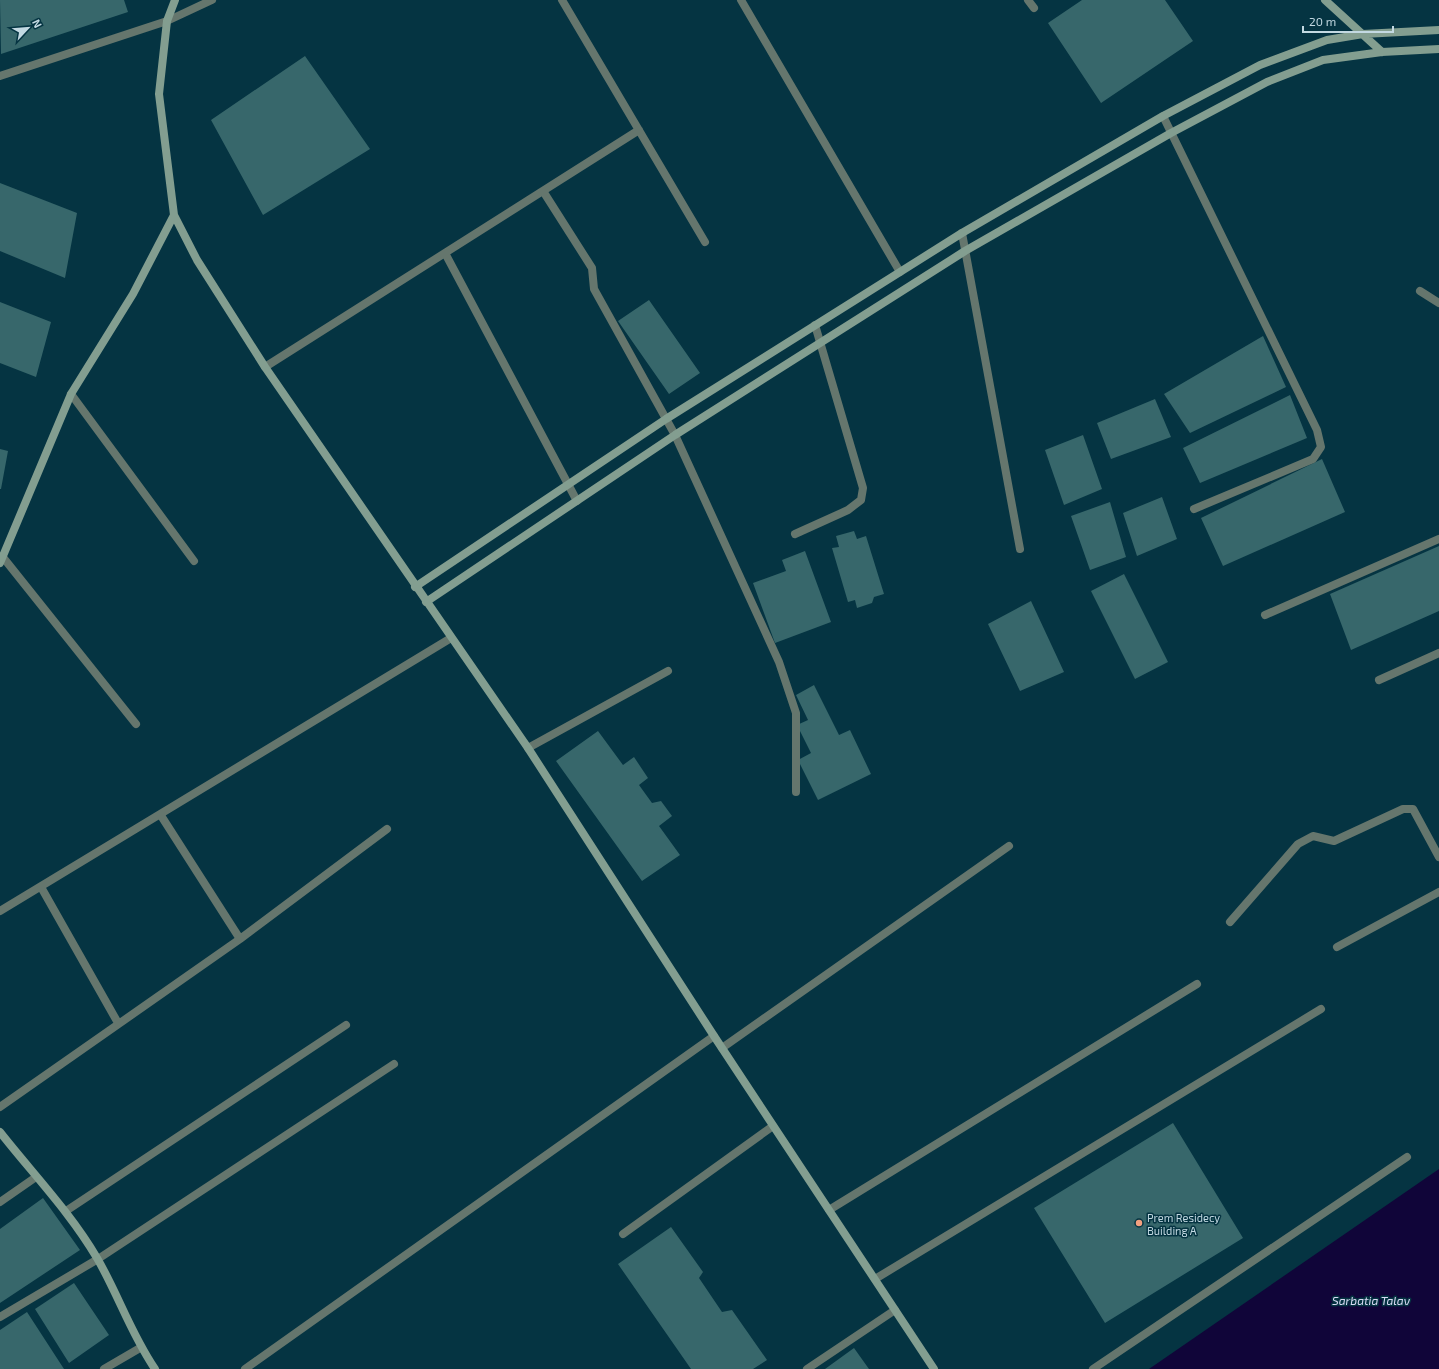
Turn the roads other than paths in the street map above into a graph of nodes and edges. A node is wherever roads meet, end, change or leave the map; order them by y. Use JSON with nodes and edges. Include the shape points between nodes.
{"nodes":[{"id":1,"x":175,"y":0,"type":"edge"},
{"id":2,"x":212,"y":0,"type":"edge"},
{"id":3,"x":562,"y":0,"type":"edge"},
{"id":4,"x":741,"y":0,"type":"edge"},
{"id":5,"x":1028,"y":0,"type":"edge"},
{"id":6,"x":1325,"y":0,"type":"edge"},
{"id":7,"x":1034,"y":8,"type":"dead end"},
{"id":8,"x":167,"y":21,"type":"junction"},
{"id":9,"x":1439,"y":30,"type":"edge"},
{"id":10,"x":1363,"y":34,"type":"junction"},
{"id":11,"x":1439,"y":49,"type":"edge"},
{"id":12,"x":1382,"y":52,"type":"junction"},
{"id":13,"x":0,"y":76,"type":"edge"},
{"id":14,"x":1163,"y":116,"type":"junction"},
{"id":15,"x":639,"y":130,"type":"junction"},
{"id":16,"x":1171,"y":133,"type":"junction"},
{"id":17,"x":543,"y":191,"type":"junction"},
{"id":18,"x":174,"y":215,"type":"junction"},
{"id":19,"x":962,"y":234,"type":"junction"},
{"id":20,"x":705,"y":242,"type":"dead end"},
{"id":21,"x":966,"y":251,"type":"junction"},
{"id":22,"x":445,"y":253,"type":"junction"},
{"id":23,"x":900,"y":272,"type":"junction"},
{"id":24,"x":1420,"y":290,"type":"dead end"},
{"id":25,"x":1439,"y":303,"type":"edge"},
{"id":26,"x":815,"y":325,"type":"junction"},
{"id":27,"x":822,"y":344,"type":"junction"},
{"id":28,"x":265,"y":367,"type":"junction"},
{"id":29,"x":71,"y":394,"type":"junction"},
{"id":30,"x":666,"y":419,"type":"junction"},
{"id":31,"x":675,"y":435,"type":"junction"},
{"id":32,"x":568,"y":485,"type":"junction"},
{"id":33,"x":576,"y":501,"type":"junction"},
{"id":34,"x":1194,"y":509,"type":"dead end"},
{"id":35,"x":795,"y":534,"type":"dead end"},
{"id":36,"x":1439,"y":539,"type":"edge"},
{"id":37,"x":1020,"y":549,"type":"dead end"},
{"id":38,"x":1,"y":560,"type":"edge"},
{"id":39,"x":194,"y":561,"type":"dead end"},
{"id":40,"x":415,"y":587,"type":"junction"},
{"id":41,"x":426,"y":602,"type":"junction"},
{"id":42,"x":1265,"y":615,"type":"dead end"},
{"id":43,"x":451,"y":638,"type":"junction"},
{"id":44,"x":1439,"y":653,"type":"edge"},
{"id":45,"x":668,"y":671,"type":"dead end"},
{"id":46,"x":1379,"y":680,"type":"dead end"},
{"id":47,"x":136,"y":724,"type":"dead end"},
{"id":48,"x":528,"y":748,"type":"junction"},
{"id":49,"x":796,"y":792,"type":"dead end"},
{"id":50,"x":160,"y":814,"type":"junction"},
{"id":51,"x":387,"y":829,"type":"dead end"},
{"id":52,"x":1009,"y":846,"type":"dead end"},
{"id":53,"x":1439,"y":857,"type":"edge"},
{"id":54,"x":41,"y":887,"type":"junction"},
{"id":55,"x":1439,"y":892,"type":"edge"},
{"id":56,"x":0,"y":911,"type":"edge"},
{"id":57,"x":1230,"y":922,"type":"dead end"},
{"id":58,"x":240,"y":939,"type":"junction"},
{"id":59,"x":1337,"y":946,"type":"dead end"},
{"id":60,"x":1197,"y":984,"type":"dead end"},
{"id":61,"x":1321,"y":1009,"type":"dead end"},
{"id":62,"x":118,"y":1023,"type":"junction"},
{"id":63,"x":346,"y":1025,"type":"dead end"},
{"id":64,"x":714,"y":1036,"type":"junction"},
{"id":65,"x":722,"y":1048,"type":"junction"},
{"id":66,"x":394,"y":1064,"type":"dead end"},
{"id":67,"x":0,"y":1108,"type":"edge"},
{"id":68,"x":773,"y":1126,"type":"junction"},
{"id":69,"x":0,"y":1132,"type":"edge"},
{"id":70,"x":1407,"y":1158,"type":"dead end"},
{"id":71,"x":36,"y":1177,"type":"junction"},
{"id":72,"x":0,"y":1202,"type":"edge"},
{"id":73,"x":829,"y":1210,"type":"junction"},
{"id":74,"x":66,"y":1211,"type":"junction"},
{"id":75,"x":624,"y":1234,"type":"dead end"},
{"id":76,"x":98,"y":1259,"type":"junction"},
{"id":77,"x":875,"y":1279,"type":"junction"},
{"id":78,"x":895,"y":1310,"type":"junction"},
{"id":79,"x":0,"y":1316,"type":"edge"},
{"id":80,"x":140,"y":1348,"type":"junction"},
{"id":81,"x":104,"y":1369,"type":"edge"},
{"id":82,"x":155,"y":1369,"type":"edge"},
{"id":83,"x":245,"y":1369,"type":"edge"},
{"id":84,"x":807,"y":1369,"type":"edge"},
{"id":85,"x":934,"y":1369,"type":"edge"},
{"id":86,"x":1093,"y":1369,"type":"edge"}],
"edges":[{"from":1,"to":8,"type":"street"},
{"from":2,"to":8,"type":"street"},
{"from":3,"to":15,"type":"street"},
{"from":4,"to":23,"type":"street"},
{"from":5,"to":7,"type":"street"},
{"from":6,"to":10,"type":"street"},
{"from":8,"to":13,"type":"street"},
{"from":8,"to":18,"type":"street","via":[[159,94]]},
{"from":9,"to":10,"type":"street"},
{"from":10,"to":12,"type":"street"},
{"from":10,"to":14,"type":"street","via":[[1327,40],[1260,65]]},
{"from":11,"to":12,"type":"street"},
{"from":12,"to":16,"type":"street","via":[[1323,60],[1267,82]]},
{"from":14,"to":16,"type":"street"},
{"from":14,"to":19,"type":"street"},
{"from":15,"to":17,"type":"street"},
{"from":15,"to":20,"type":"street"},
{"from":16,"to":21,"type":"street"},
{"from":16,"to":34,"type":"street","via":[[1317,430],[1321,447],[1313,459]]},
{"from":17,"to":22,"type":"street"},
{"from":17,"to":30,"type":"street","via":[[592,268],[594,290]]},
{"from":18,"to":28,"type":"street","via":[[197,260]]},
{"from":18,"to":29,"type":"street","via":[[133,294]]},
{"from":19,"to":21,"type":"street"},
{"from":19,"to":23,"type":"street"},
{"from":21,"to":27,"type":"street"},
{"from":21,"to":37,"type":"street"},
{"from":22,"to":28,"type":"street"},
{"from":22,"to":32,"type":"street"},
{"from":23,"to":26,"type":"street"},
{"from":24,"to":25,"type":"street"},
{"from":26,"to":27,"type":"street"},
{"from":26,"to":30,"type":"street"},
{"from":27,"to":31,"type":"street"},
{"from":27,"to":35,"type":"street","via":[[863,488],[862,500],[848,510]]},
{"from":28,"to":40,"type":"street"},
{"from":29,"to":38,"type":"street"},
{"from":29,"to":39,"type":"street"},
{"from":30,"to":31,"type":"street"},
{"from":30,"to":32,"type":"street"},
{"from":31,"to":33,"type":"street"},
{"from":31,"to":49,"type":"street","via":[[779,662],[796,713]]},
{"from":32,"to":33,"type":"street"},
{"from":32,"to":40,"type":"street"},
{"from":33,"to":41,"type":"street"},
{"from":36,"to":42,"type":"street"},
{"from":38,"to":47,"type":"street"},
{"from":40,"to":41,"type":"street"},
{"from":41,"to":43,"type":"street"},
{"from":43,"to":48,"type":"street"},
{"from":43,"to":50,"type":"street"},
{"from":44,"to":46,"type":"street"},
{"from":45,"to":48,"type":"street"},
{"from":48,"to":64,"type":"street"},
{"from":50,"to":54,"type":"street"},
{"from":50,"to":58,"type":"street"},
{"from":51,"to":58,"type":"street"},
{"from":52,"to":65,"type":"street"},
{"from":53,"to":57,"type":"street","via":[[1413,809],[1403,809],[1334,841],[1314,836],[1298,844]]},
{"from":54,"to":56,"type":"street"},
{"from":54,"to":62,"type":"street"},
{"from":55,"to":59,"type":"street"},
{"from":58,"to":62,"type":"street"},
{"from":60,"to":73,"type":"street"},
{"from":61,"to":77,"type":"street"},
{"from":62,"to":67,"type":"street"},
{"from":63,"to":74,"type":"street"},
{"from":64,"to":65,"type":"street"},
{"from":64,"to":83,"type":"street"},
{"from":65,"to":68,"type":"street"},
{"from":66,"to":76,"type":"street"},
{"from":68,"to":73,"type":"street"},
{"from":68,"to":75,"type":"street"},
{"from":69,"to":71,"type":"street"},
{"from":70,"to":86,"type":"street"},
{"from":71,"to":72,"type":"street"},
{"from":71,"to":74,"type":"street"},
{"from":73,"to":77,"type":"street"},
{"from":74,"to":76,"type":"street"},
{"from":76,"to":79,"type":"street"},
{"from":76,"to":80,"type":"street"},
{"from":77,"to":78,"type":"street"},
{"from":78,"to":84,"type":"street"},
{"from":78,"to":85,"type":"street"},
{"from":80,"to":81,"type":"street"},
{"from":80,"to":82,"type":"street"}]}
